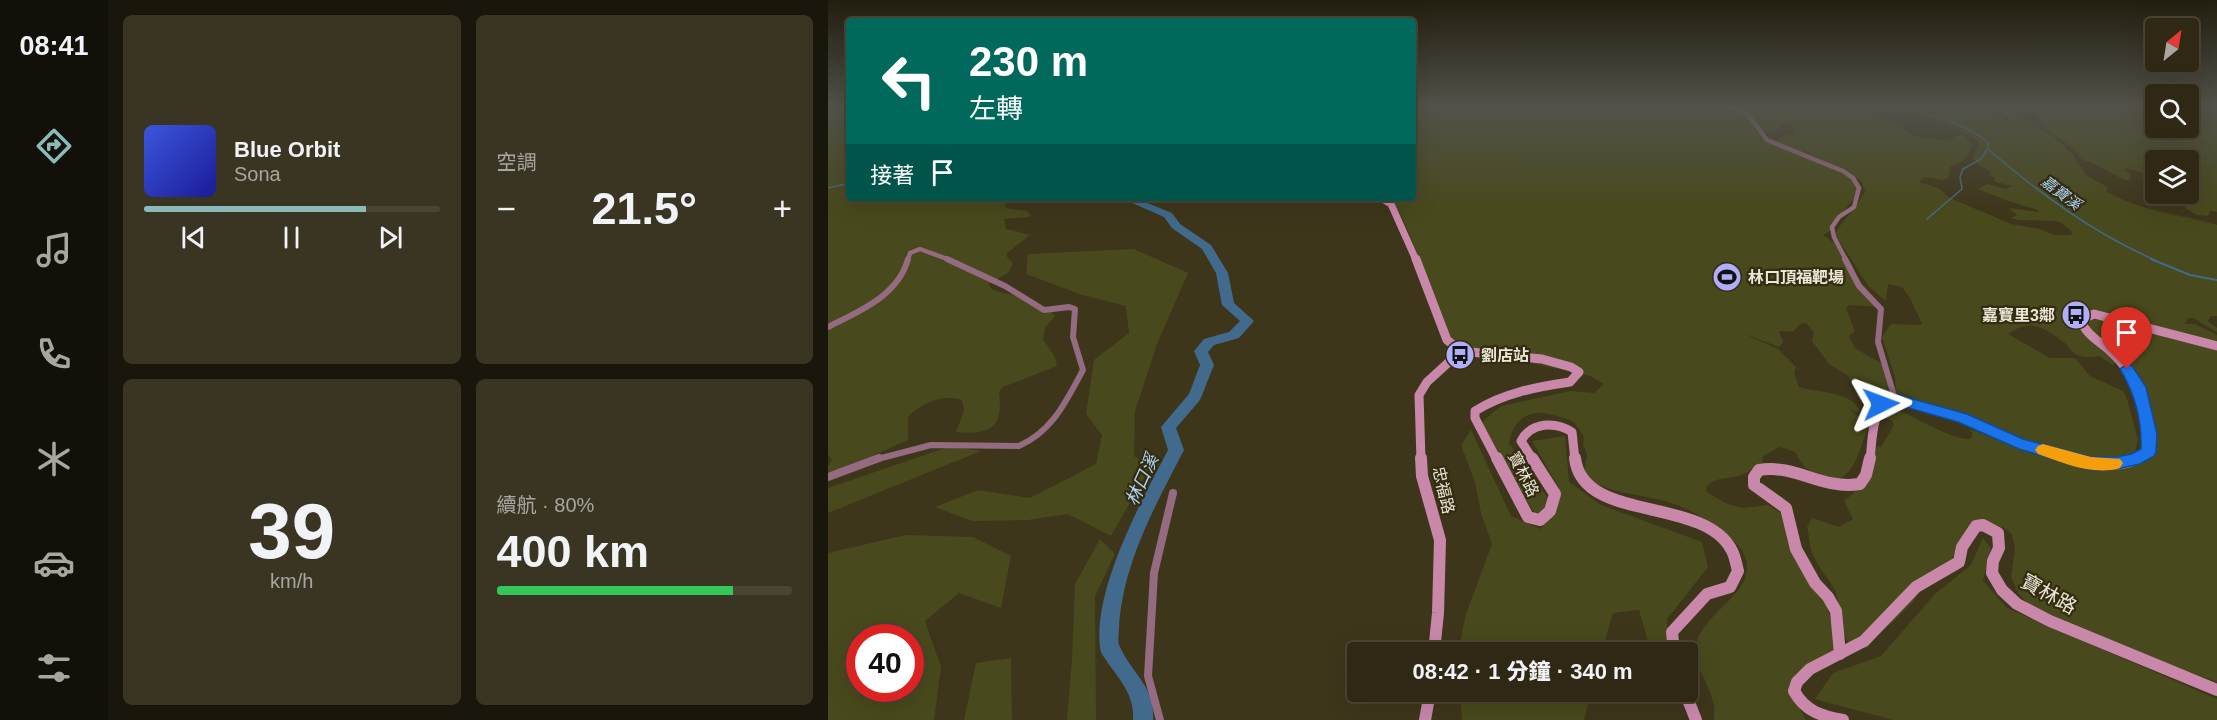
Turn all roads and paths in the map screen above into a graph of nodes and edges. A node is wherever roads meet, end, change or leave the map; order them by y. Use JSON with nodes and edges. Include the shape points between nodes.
{"nodes":[{"id":1,"x":1768,"y":141,"type":"edge"},
{"id":2,"x":1386,"y":201,"type":"edge"},
{"id":3,"x":828,"y":327,"type":"edge"},
{"id":4,"x":2217,"y":346,"type":"edge"},
{"id":5,"x":1461,"y":351,"type":"junction"},
{"id":6,"x":1895,"y":399,"type":"junction"},
{"id":7,"x":828,"y":477,"type":"edge"},
{"id":8,"x":1173,"y":493,"type":"dead end"},
{"id":9,"x":1435,"y":642,"type":"edge"},
{"id":10,"x":1673,"y":642,"type":"edge"},
{"id":11,"x":1840,"y":654,"type":"junction"},
{"id":12,"x":2217,"y":690,"type":"edge"},
{"id":13,"x":1428,"y":702,"type":"edge"},
{"id":14,"x":1689,"y":702,"type":"edge"},
{"id":15,"x":1160,"y":720,"type":"edge"},
{"id":16,"x":1425,"y":720,"type":"edge"},
{"id":17,"x":1696,"y":720,"type":"edge"},
{"id":18,"x":1843,"y":720,"type":"edge"}],
"edges":[{"from":1,"to":6,"type":"street","via":[[1843,171],[1859,188],[1854,207],[1832,227],[1859,286],[1881,309],[1878,342]]},
{"from":2,"to":5,"type":"main road","via":[[1391,204],[1419,266],[1447,340]]},
{"from":3,"to":7,"type":"street","via":[[880,300],[908,264],[910,253],[920,249],[1005,286],[1044,310],[1075,309],[1072,330],[1083,369],[1054,421],[1027,444],[930,445]]},
{"from":4,"to":6,"type":"main road","via":[[2094,315],[2080,320],[2139,387],[2149,434],[2148,452],[2135,460],[2117,463],[2091,464],[2019,444],[1962,418]]},
{"from":5,"to":9,"type":"main road","name":"忠福路","via":[[1427,382],[1419,395],[1422,476],[1440,540]]},
{"from":5,"to":10,"type":"main road","name":"寶林路","via":[[1548,361],[1579,372],[1570,382],[1534,387],[1491,400],[1475,411],[1475,418],[1528,517],[1540,520],[1547,515],[1556,494],[1521,441],[1523,435],[1531,427],[1559,425],[1572,432],[1576,468],[1590,488],[1619,501],[1688,518],[1712,530],[1731,548],[1738,572],[1730,587],[1707,594],[1672,632]]},
{"from":6,"to":11,"type":"main road","via":[[1887,400],[1877,409],[1869,470],[1860,484],[1838,488],[1779,467],[1759,470],[1754,477],[1754,484],[1765,495],[1786,508],[1796,549],[1836,611]]},
{"from":8,"to":15,"type":"street","via":[[1154,573],[1148,676]]},
{"from":11,"to":12,"type":"main road","name":"寶林路","via":[[1880,630],[1913,590],[1959,562],[1969,534],[1983,525],[2000,538],[1990,565],[1993,575],[2006,595],[2019,605]]},
{"from":11,"to":18,"type":"main road","name":"寶林路","via":[[1803,673],[1794,691],[1807,710]]},
{"from":13,"to":16,"type":"main road"},
{"from":14,"to":17,"type":"main road"}]}
